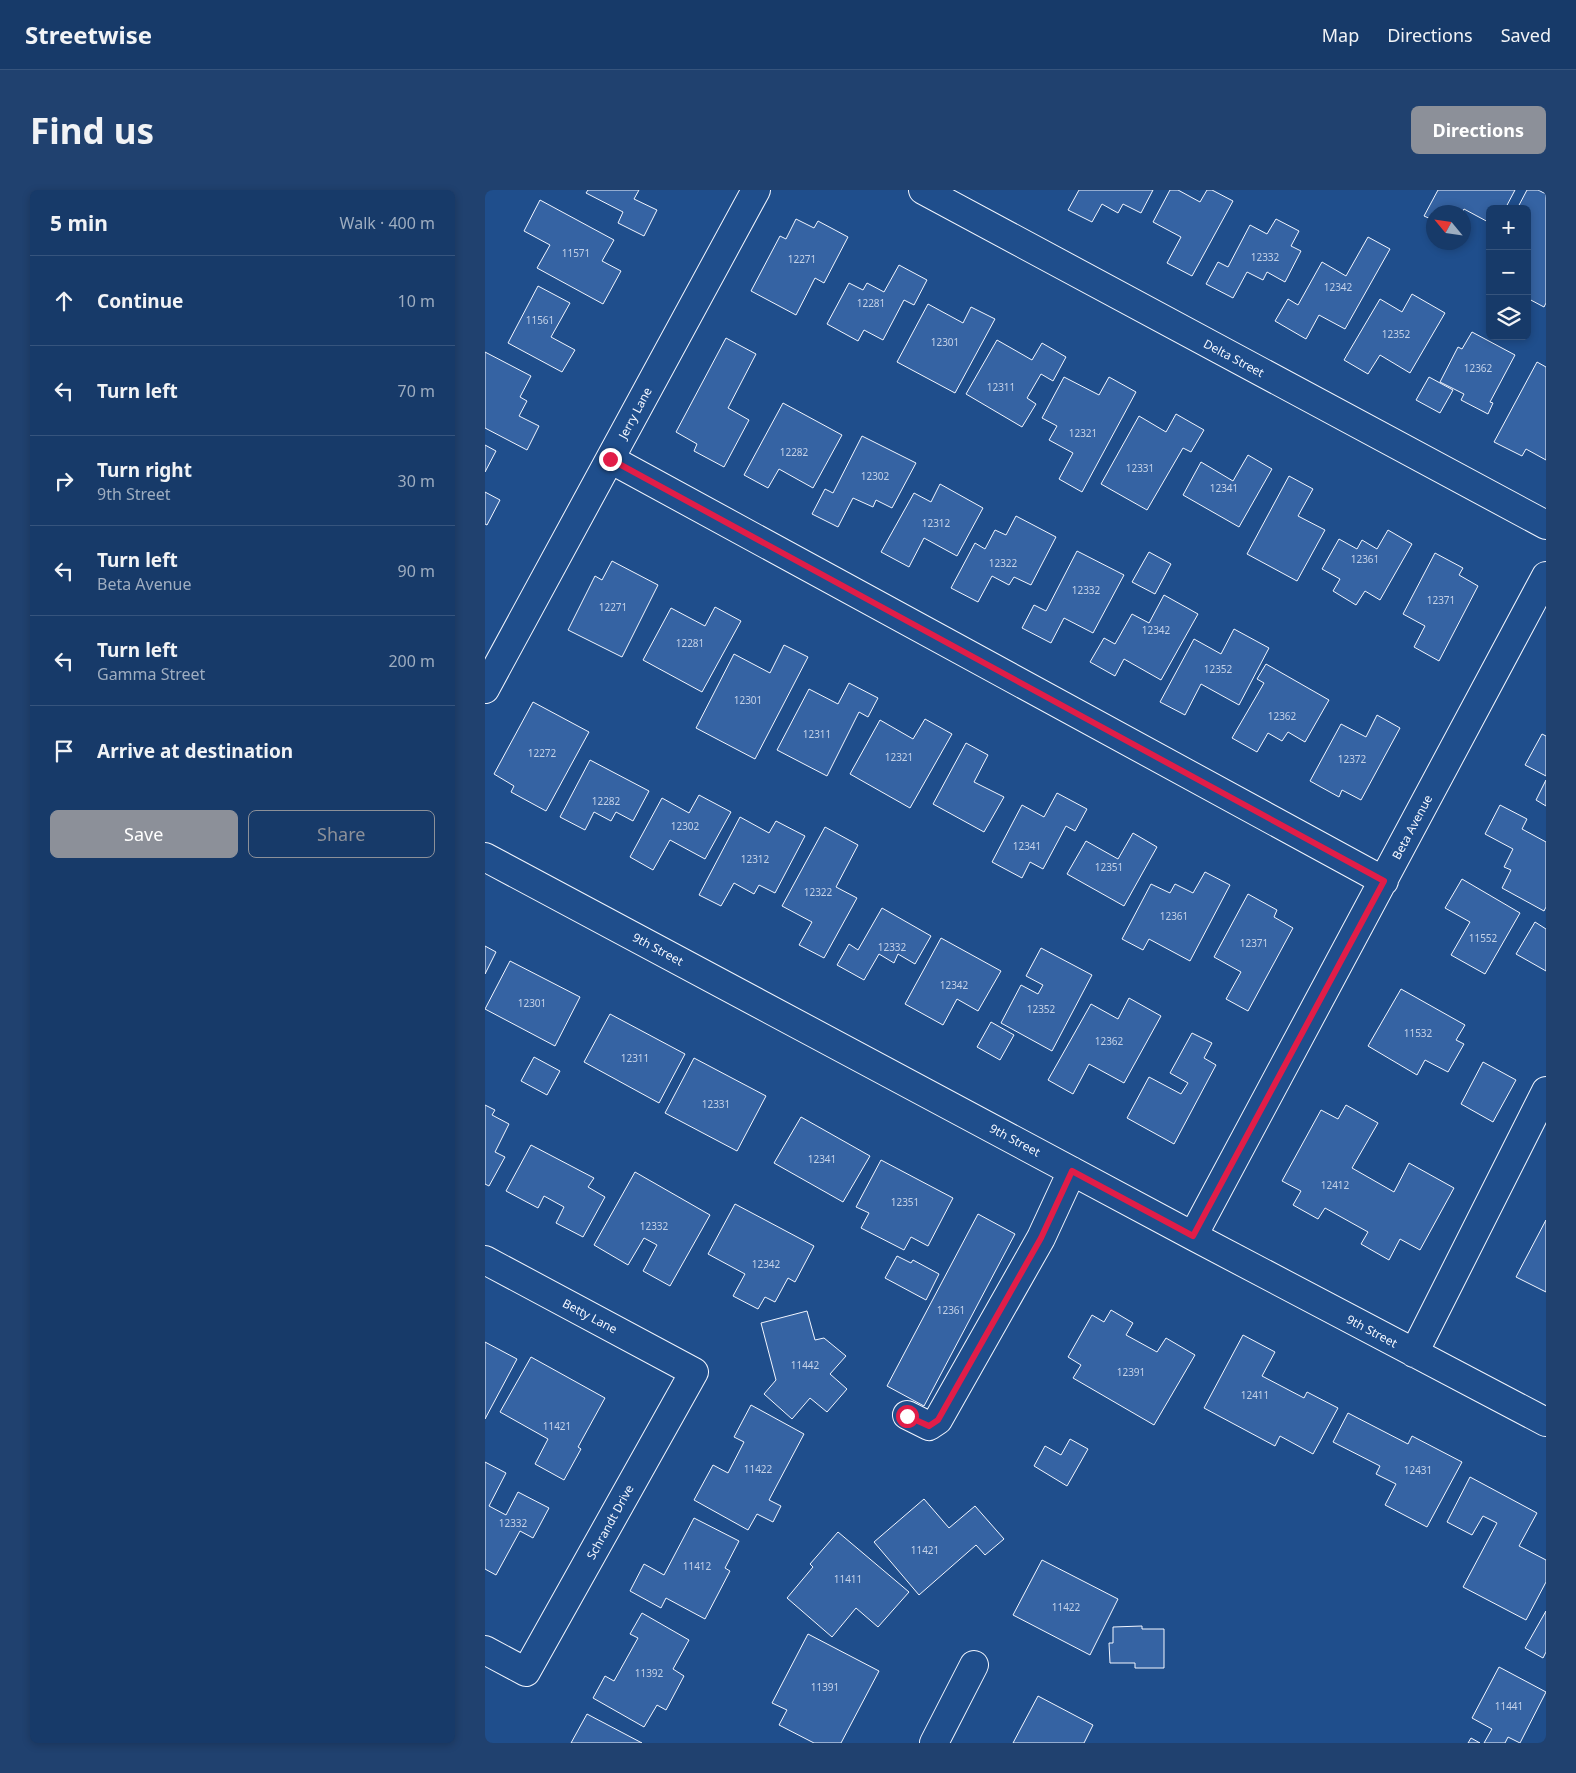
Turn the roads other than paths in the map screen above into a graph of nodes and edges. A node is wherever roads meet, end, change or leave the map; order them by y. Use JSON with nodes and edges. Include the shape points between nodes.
{"nodes":[{"id":1,"x":756,"y":190,"type":"edge"},
{"id":2,"x":923,"y":190,"type":"edge"},
{"id":3,"x":610,"y":459,"type":"junction"},
{"id":4,"x":1546,"y":525,"type":"edge"},
{"id":5,"x":1546,"y":576,"type":"edge"},
{"id":6,"x":485,"y":689,"type":"edge"},
{"id":7,"x":485,"y":857,"type":"edge"},
{"id":8,"x":1384,"y":881,"type":"junction"},
{"id":9,"x":1546,"y":1091,"type":"edge"},
{"id":10,"x":1072,"y":1171,"type":"junction"},
{"id":11,"x":1193,"y":1236,"type":"junction"},
{"id":12,"x":485,"y":1260,"type":"edge"},
{"id":13,"x":1414,"y":1353,"type":"junction"},
{"id":14,"x":694,"y":1372,"type":"joint"},
{"id":15,"x":907,"y":1416,"type":"dead end"},
{"id":16,"x":1546,"y":1422,"type":"edge"},
{"id":17,"x":485,"y":1650,"type":"edge"},
{"id":18,"x":974,"y":1665,"type":"dead end"},
{"id":19,"x":933,"y":1743,"type":"edge"}],
"edges":[{"from":1,"to":3,"type":"street","name":"Jerry Lane"},
{"from":2,"to":4,"type":"street","name":"Delta Street"},
{"from":3,"to":6,"type":"street","name":"Jerry Lane"},
{"from":3,"to":8,"type":"street"},
{"from":5,"to":8,"type":"street","name":"Beta Avenue"},
{"from":7,"to":10,"type":"street","name":"9th Street"},
{"from":8,"to":11,"type":"street","name":"Beta Avenue"},
{"from":9,"to":13,"type":"street"},
{"from":10,"to":11,"type":"street","name":"9th Street"},
{"from":10,"to":15,"type":"street","via":[[1041,1238],[938,1420],[929,1426]]},
{"from":11,"to":13,"type":"street","name":"9th Street"},
{"from":12,"to":14,"type":"street","name":"Betty Lane"},
{"from":13,"to":16,"type":"street","name":"9th Street"},
{"from":14,"to":17,"type":"street","name":"Schrandt Drive","via":[[526,1672]]},
{"from":18,"to":19,"type":"street"}]}
